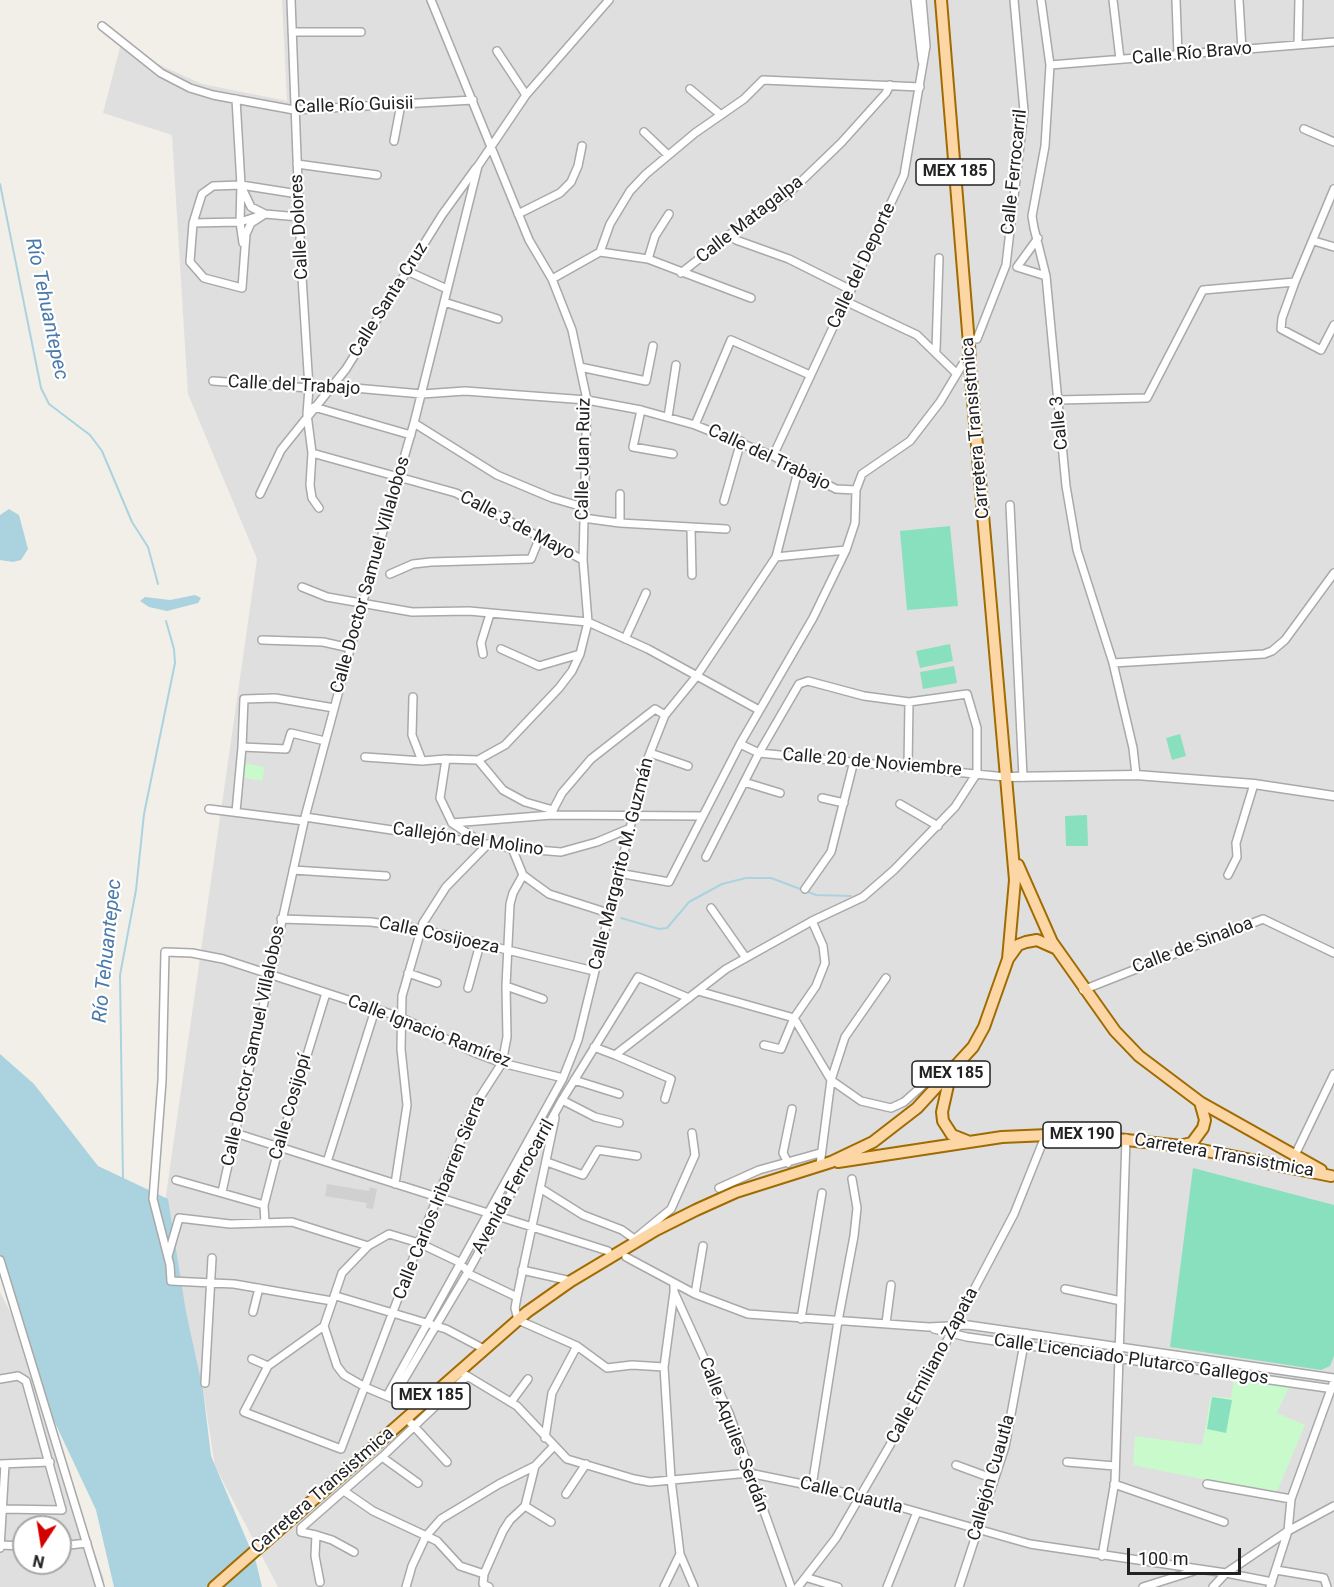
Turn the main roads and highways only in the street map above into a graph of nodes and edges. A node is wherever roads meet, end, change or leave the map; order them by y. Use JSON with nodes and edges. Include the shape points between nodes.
{"nodes":[{"id":1,"x":941,"y":0,"type":"edge"},
{"id":2,"x":1015,"y":856,"type":"junction"},
{"id":3,"x":1057,"y":950,"type":"junction"},
{"id":4,"x":1008,"y":959,"type":"junction"},
{"id":5,"x":950,"y":1075,"type":"junction"},
{"id":6,"x":1200,"y":1102,"type":"junction"},
{"id":7,"x":967,"y":1141,"type":"junction"},
{"id":8,"x":1182,"y":1146,"type":"junction"},
{"id":9,"x":826,"y":1163,"type":"junction"},
{"id":10,"x":1333,"y":1177,"type":"edge"},
{"id":11,"x":214,"y":1587,"type":"edge"}],
"edges":[{"from":1,"to":2,"type":"main road","name":"Carretera Transistmica","number":"MEX 185","bridge":true,"via":[[973,342],[967,364]]},
{"from":2,"to":3,"type":"main road","name":"Carretera Transistmica","number":"MEX 185"},
{"from":2,"to":4,"type":"main road","name":"Carretera Transistmica","number":"MEX 185"},
{"from":3,"to":4,"type":"main road","via":[[1037,940],[1026,942],[1018,945]]},
{"from":3,"to":6,"type":"main road","name":"Carretera Transistmica","number":"MEX 185","via":[[1115,1031],[1139,1056]]},
{"from":4,"to":5,"type":"main road","name":"Carretera Transistmica","number":"MEX 185","via":[[984,1027]]},
{"from":5,"to":7,"type":"main road","via":[[943,1121],[952,1135]]},
{"from":5,"to":9,"type":"main road","name":"Carretera Transistmica","number":"MEX 185","via":[[889,1132]]},
{"from":6,"to":8,"type":"main road","via":[[1203,1128],[1192,1143]]},
{"from":6,"to":10,"type":"main road","number":"MEX 190"},
{"from":7,"to":8,"type":"main road","name":"Carretera Transistmica","number":"MEX 190","via":[[1046,1134],[1126,1138]]},
{"from":7,"to":9,"type":"main road","name":"Carretera Transistmica","number":"MEX 190"},
{"from":8,"to":10,"type":"main road","name":"Carretera Transistmica","number":"MEX 190"},
{"from":9,"to":11,"type":"main road","name":"Carretera Transistmica","number":"MEX 185","via":[[736,1192],[637,1240],[571,1281],[484,1349],[462,1374],[417,1408],[409,1422]]}]}
